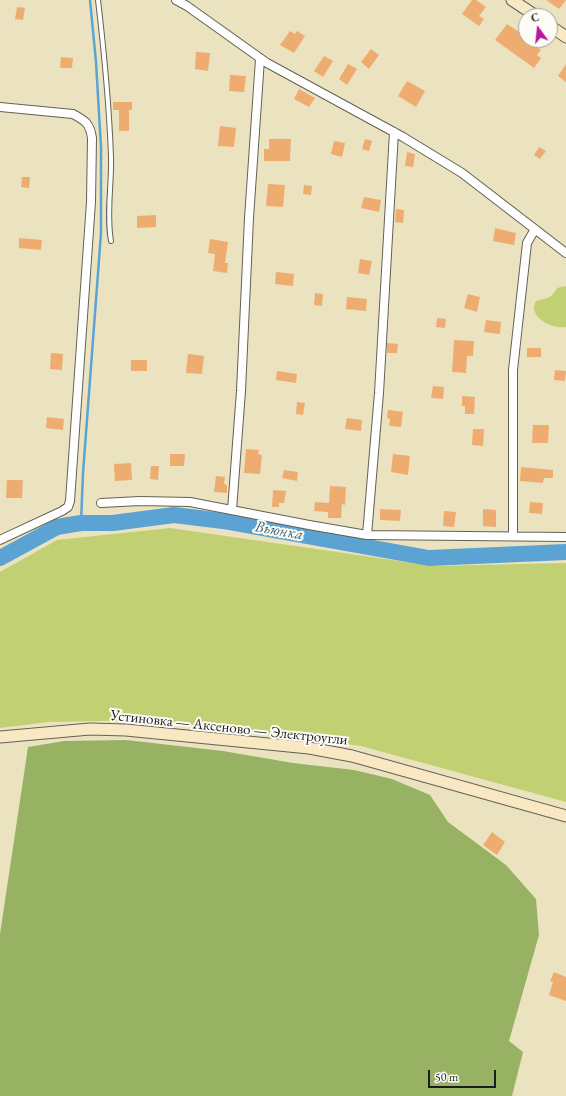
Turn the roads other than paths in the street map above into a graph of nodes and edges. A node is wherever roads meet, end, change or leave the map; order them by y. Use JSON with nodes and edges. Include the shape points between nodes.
{"nodes":[{"id":1,"x":98,"y":0,"type":"edge"},
{"id":2,"x":176,"y":0,"type":"edge"},
{"id":3,"x":512,"y":0,"type":"edge"},
{"id":4,"x":524,"y":8,"type":"edge"},
{"id":5,"x":260,"y":59,"type":"junction"},
{"id":6,"x":0,"y":107,"type":"edge"},
{"id":7,"x":394,"y":132,"type":"junction"},
{"id":8,"x":535,"y":229,"type":"junction"},
{"id":9,"x":111,"y":241,"type":"dead end"},
{"id":10,"x":566,"y":253,"type":"edge"},
{"id":11,"x":101,"y":503,"type":"dead end"},
{"id":12,"x":232,"y":510,"type":"junction"},
{"id":13,"x":367,"y":535,"type":"junction"},
{"id":14,"x":513,"y":536,"type":"junction"},
{"id":15,"x":566,"y":537,"type":"edge"},
{"id":16,"x":0,"y":540,"type":"edge"},
{"id":17,"x":0,"y":737,"type":"edge"},
{"id":18,"x":566,"y":816,"type":"edge"}],
"edges":[{"from":1,"to":9,"type":"lane","via":[[111,157],[108,225]]},
{"from":2,"to":5,"type":"street"},
{"from":3,"to":4,"type":"main road"},
{"from":5,"to":7,"type":"street"},
{"from":5,"to":12,"type":"street"},
{"from":6,"to":16,"type":"street","via":[[73,114],[84,119],[91,128],[92,138],[91,202],[70,501],[68,508]]},
{"from":7,"to":8,"type":"street","via":[[462,173]]},
{"from":7,"to":13,"type":"street","via":[[379,392]]},
{"from":8,"to":10,"type":"street"},
{"from":8,"to":14,"type":"street","via":[[527,243],[513,370]]},
{"from":11,"to":12,"type":"street","via":[[190,502]]},
{"from":12,"to":13,"type":"street"},
{"from":13,"to":14,"type":"street"},
{"from":14,"to":15,"type":"street"},
{"from":17,"to":18,"type":"main road","name":"Устиновка — Аксеново — Электроугли","via":[[90,729],[126,730],[309,748],[352,756]]}]}
